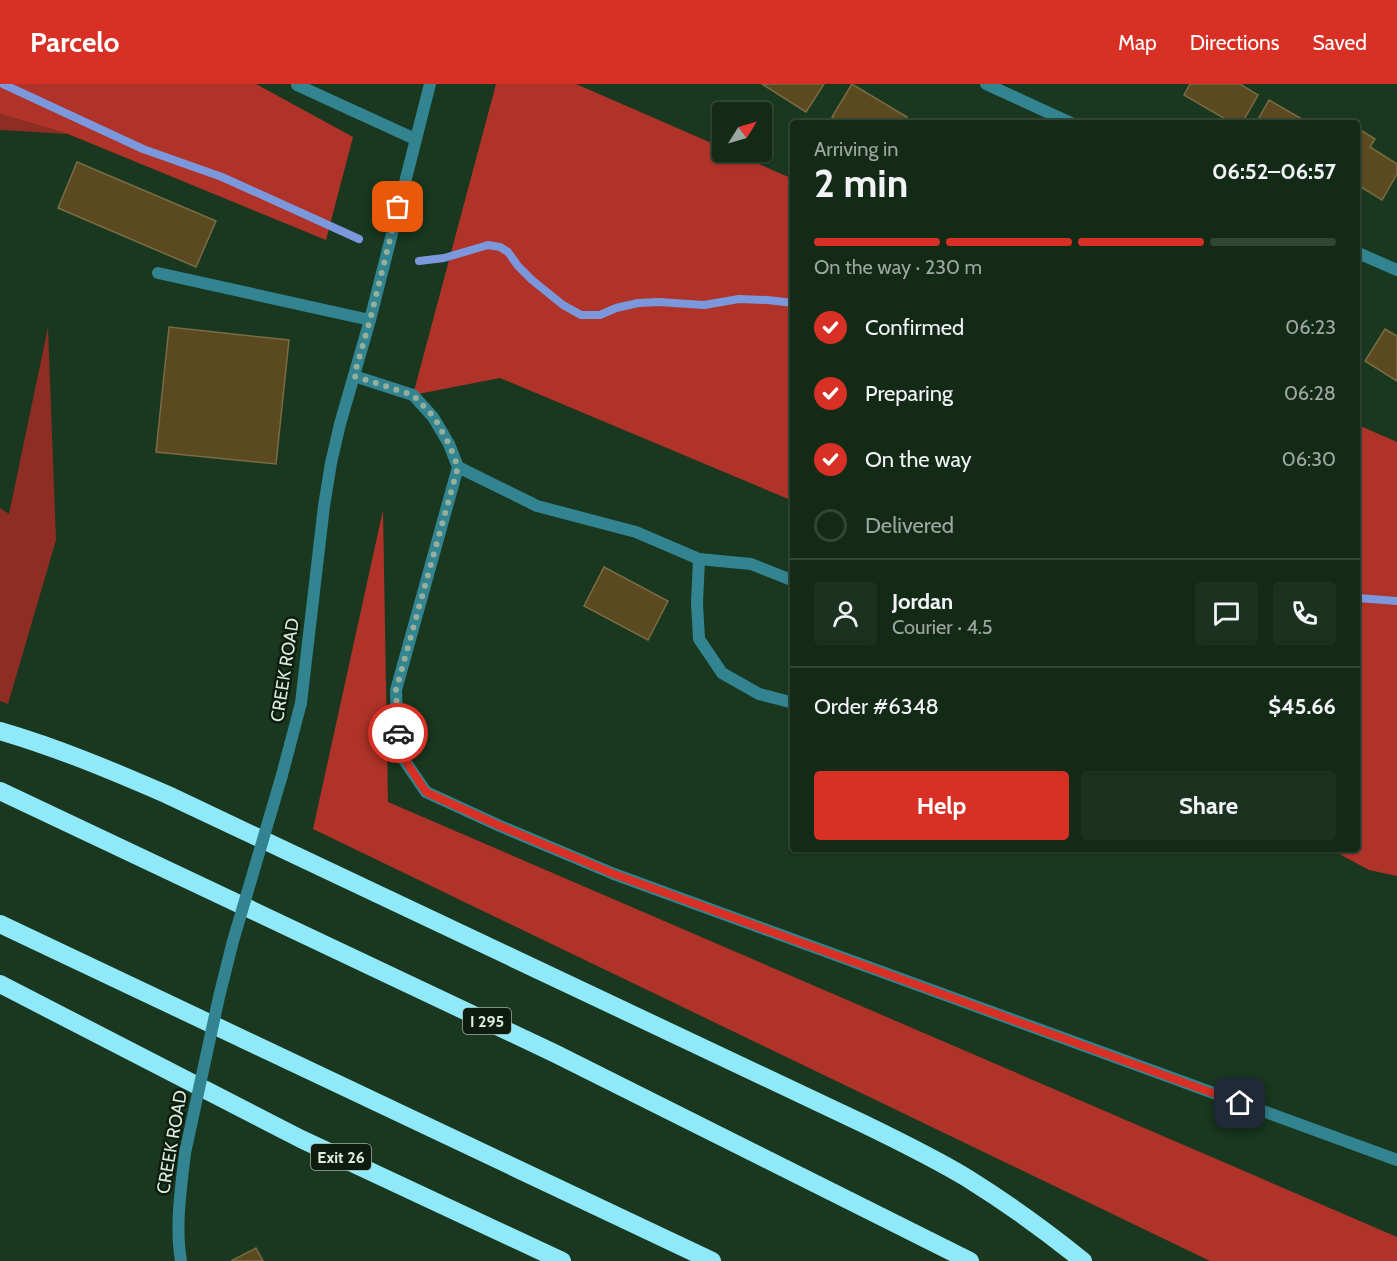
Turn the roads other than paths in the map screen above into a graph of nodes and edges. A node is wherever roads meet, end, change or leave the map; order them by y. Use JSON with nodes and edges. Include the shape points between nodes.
{"nodes":[{"id":1,"x":430,"y":84,"type":"edge"},
{"id":2,"x":986,"y":84,"type":"edge"},
{"id":3,"x":297,"y":85,"type":"edge"},
{"id":4,"x":1064,"y":120,"type":"edge"},
{"id":5,"x":415,"y":139,"type":"junction"},
{"id":6,"x":1360,"y":254,"type":"edge"},
{"id":7,"x":1397,"y":270,"type":"edge"},
{"id":8,"x":158,"y":273,"type":"dead end"},
{"id":9,"x":370,"y":320,"type":"junction"},
{"id":10,"x":354,"y":376,"type":"junction"},
{"id":11,"x":458,"y":467,"type":"junction"},
{"id":12,"x":699,"y":559,"type":"junction"},
{"id":13,"x":790,"y":579,"type":"edge"},
{"id":14,"x":790,"y":702,"type":"edge"},
{"id":15,"x":0,"y":731,"type":"edge"},
{"id":16,"x":0,"y":791,"type":"edge"},
{"id":17,"x":0,"y":924,"type":"edge"},
{"id":18,"x":0,"y":984,"type":"edge"},
{"id":19,"x":1397,"y":1160,"type":"edge"},
{"id":20,"x":180,"y":1261,"type":"edge"},
{"id":21,"x":562,"y":1261,"type":"edge"},
{"id":22,"x":712,"y":1261,"type":"edge"},
{"id":23,"x":969,"y":1261,"type":"edge"},
{"id":24,"x":1083,"y":1261,"type":"edge"}],
"edges":[{"from":1,"to":5,"type":"street","name":"CREEK ROAD"},
{"from":2,"to":4,"type":"street"},
{"from":3,"to":5,"type":"street"},
{"from":5,"to":9,"type":"street","name":"CREEK ROAD"},
{"from":6,"to":7,"type":"street"},
{"from":8,"to":9,"type":"street"},
{"from":9,"to":10,"type":"street","name":"CREEK ROAD"},
{"from":10,"to":11,"type":"street","via":[[413,395],[434,417]]},
{"from":10,"to":20,"type":"street","name":"CREEK ROAD","bridge":true,"via":[[324,506],[301,703],[231,952],[185,1153],[178,1221]]},
{"from":11,"to":12,"type":"street","via":[[537,506],[636,532]]},
{"from":11,"to":19,"type":"street","via":[[396,690],[399,751],[426,792],[614,874]]},
{"from":12,"to":13,"type":"street","via":[[751,564]]},
{"from":12,"to":14,"type":"street","via":[[699,639],[722,673],[759,694]]},
{"from":15,"to":24,"type":"highway","via":[[97,764],[229,823],[864,1124],[934,1159],[997,1198]]},
{"from":16,"to":23,"type":"highway","number":"I 295","via":[[543,1048]]},
{"from":17,"to":22,"type":"highway"},
{"from":18,"to":21,"type":"highway","number":"Exit 26","via":[[301,1139]]}]}
